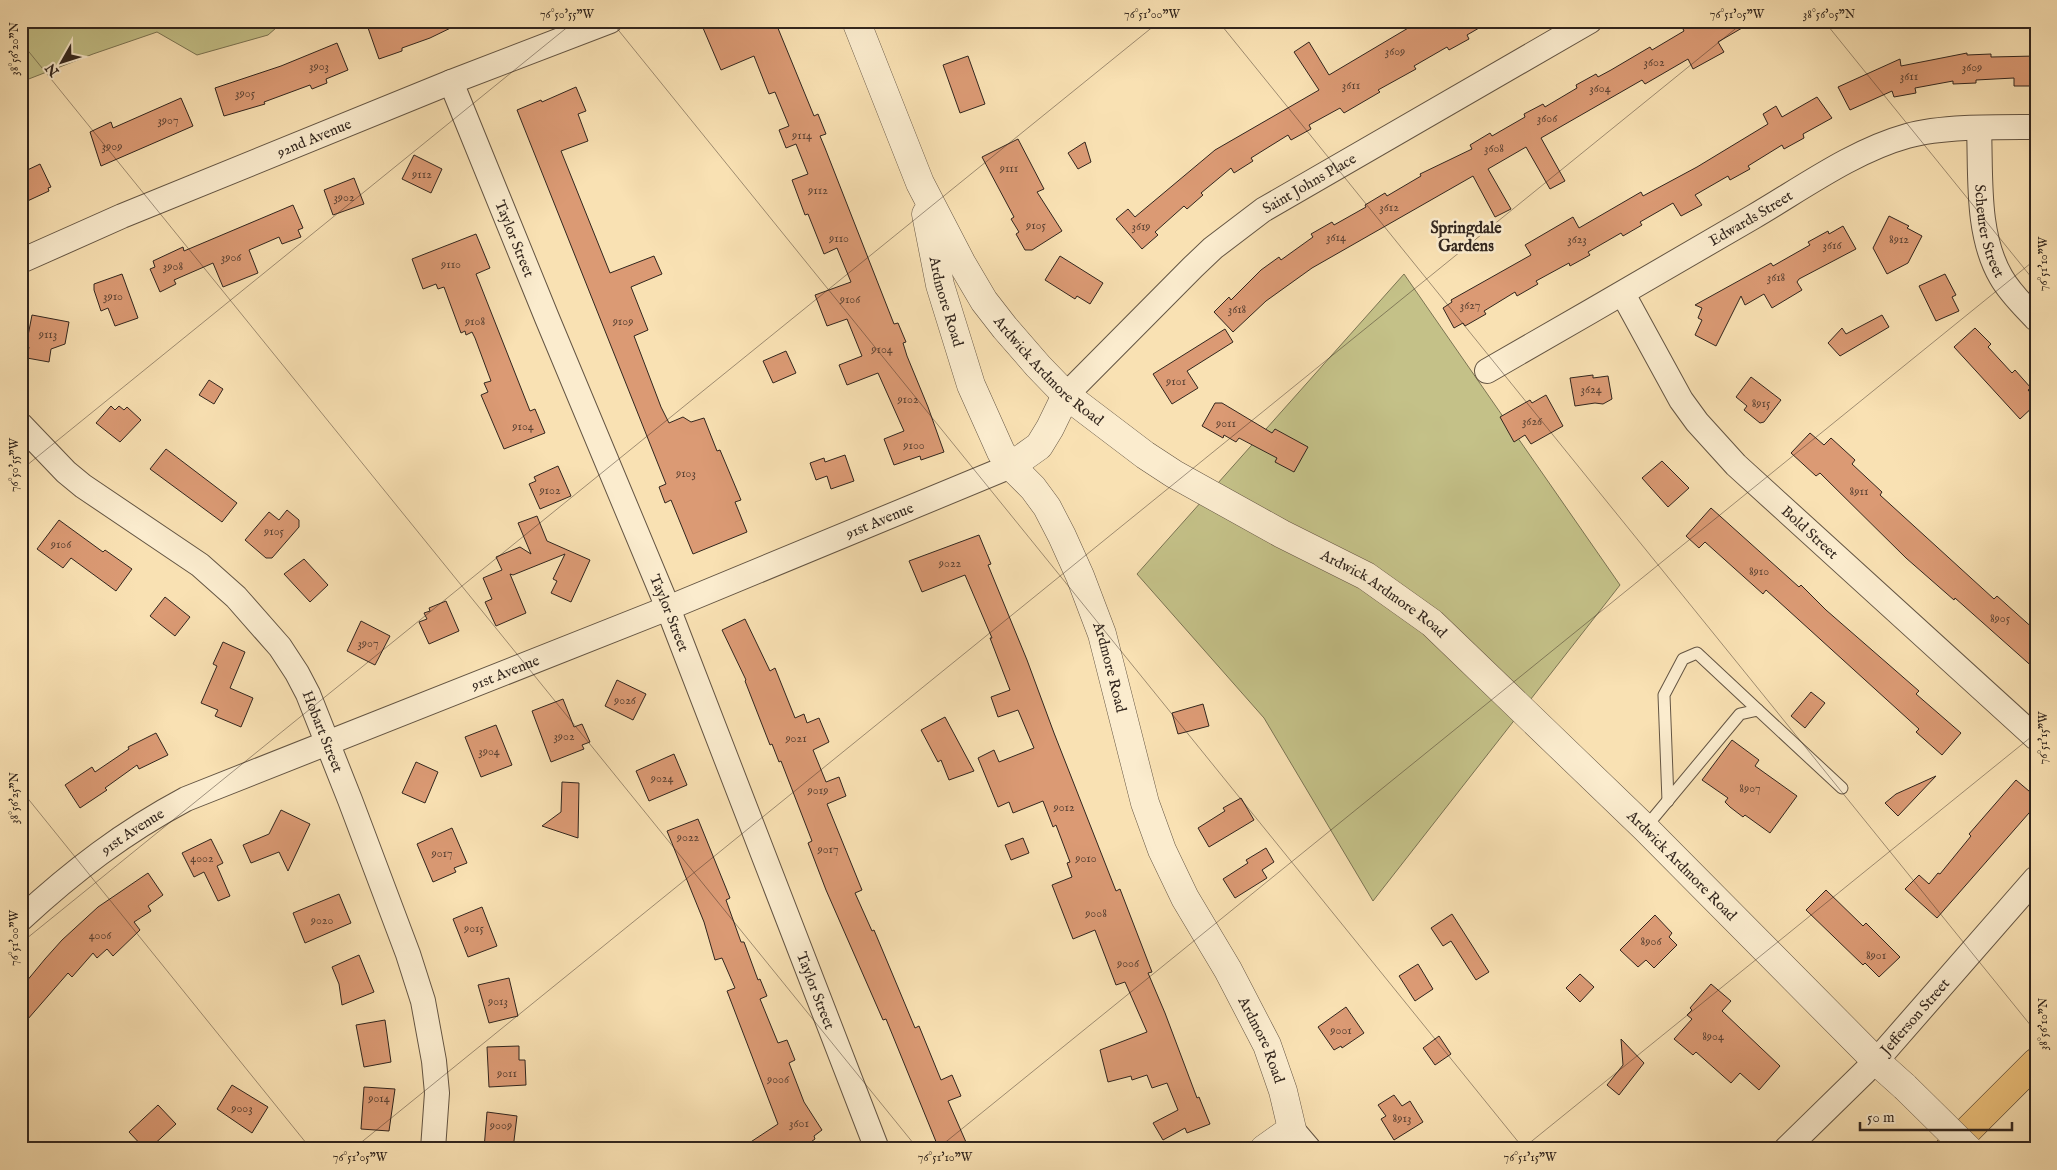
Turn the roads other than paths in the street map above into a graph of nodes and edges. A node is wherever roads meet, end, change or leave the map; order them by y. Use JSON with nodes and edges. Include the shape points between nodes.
{"nodes":[{"id":1,"x":610,"y":21,"type":"edge"},
{"id":2,"x":856,"y":21,"type":"edge"},
{"id":3,"x":1590,"y":21,"type":"edge"},
{"id":4,"x":451,"y":82,"type":"junction"},
{"id":5,"x":2036,"y":127,"type":"edge"},
{"id":6,"x":1979,"y":128,"type":"junction"},
{"id":7,"x":920,"y":183,"type":"junction"},
{"id":8,"x":21,"y":261,"type":"edge"},
{"id":9,"x":1624,"y":294,"type":"junction"},
{"id":10,"x":2036,"y":319,"type":"edge"},
{"id":11,"x":1486,"y":371,"type":"dead end"},
{"id":12,"x":1066,"y":395,"type":"junction"},
{"id":13,"x":21,"y":425,"type":"edge"},
{"id":14,"x":1011,"y":466,"type":"junction"},
{"id":15,"x":668,"y":608,"type":"junction"},
{"id":16,"x":1758,"y":710,"type":"junction"},
{"id":17,"x":2036,"y":738,"type":"edge"},
{"id":18,"x":326,"y":743,"type":"junction"},
{"id":19,"x":1842,"y":788,"type":"dead end"},
{"id":20,"x":1668,"y":801,"type":"junction"},
{"id":21,"x":1646,"y":828,"type":"junction"},
{"id":22,"x":2036,"y":878,"type":"edge"},
{"id":23,"x":21,"y":919,"type":"edge"},
{"id":24,"x":1876,"y":1061,"type":"junction"},
{"id":25,"x":2036,"y":1062,"type":"edge"},
{"id":26,"x":1300,"y":1139,"type":"edge"},
{"id":27,"x":433,"y":1149,"type":"edge"},
{"id":28,"x":877,"y":1149,"type":"edge"},
{"id":29,"x":1264,"y":1149,"type":"edge"},
{"id":30,"x":1786,"y":1149,"type":"edge"},
{"id":31,"x":1949,"y":1149,"type":"edge"},
{"id":32,"x":1968,"y":1149,"type":"edge"}],
"edges":[{"from":1,"to":4,"type":"street","name":"92nd Avenue"},
{"from":2,"to":7,"type":"street","name":"Ardwick Ardmore Road"},
{"from":3,"to":12,"type":"street","name":"Saint Johns Place","via":[[1263,210],[1193,266]]},
{"from":4,"to":8,"type":"street","name":"92nd Avenue","via":[[122,216]]},
{"from":4,"to":15,"type":"street","name":"Taylor Street"},
{"from":5,"to":6,"type":"street","name":"Edwards Street"},
{"from":6,"to":9,"type":"street","name":"Edwards Street","via":[[1908,136],[1862,154]]},
{"from":6,"to":10,"type":"street","name":"Scheurer Street","via":[[1984,224],[1990,248],[2001,277]]},
{"from":7,"to":12,"type":"street","name":"Ardwick Ardmore Road","via":[[984,300],[1032,360]]},
{"from":7,"to":14,"type":"street","name":"Ardmore Road","via":[[940,285],[971,385],[993,437]]},
{"from":9,"to":11,"type":"street","name":"Edwards Street"},
{"from":9,"to":17,"type":"street","name":"Bold Street","via":[[1681,400],[1730,458]]},
{"from":12,"to":14,"type":"street","via":[[1039,446]]},
{"from":12,"to":21,"type":"street","name":"Ardwick Ardmore Road","via":[[1174,474],[1366,576],[1432,623]]},
{"from":13,"to":18,"type":"street","name":"Hobart Street","via":[[83,486],[200,565],[236,596],[280,647],[297,673]]},
{"from":14,"to":15,"type":"street","name":"91st Avenue"},
{"from":14,"to":26,"type":"street","name":"Ardmore Road","via":[[1047,508],[1080,576],[1102,634],[1145,803],[1162,850],[1266,1045]]},
{"from":15,"to":18,"type":"street","name":"91st Avenue"},
{"from":15,"to":28,"type":"street","name":"Taylor Street"},
{"from":16,"to":19,"type":"lane"},
{"from":16,"to":20,"type":"lane","via":[[1740,714]]},
{"from":16,"to":20,"type":"lane","via":[[1697,653],[1683,659],[1664,695]]},
{"from":18,"to":23,"type":"street","name":"91st Avenue","via":[[186,799],[147,820],[88,862]]},
{"from":18,"to":27,"type":"street","name":"Hobart Street","via":[[381,881],[423,1000],[437,1093]]},
{"from":20,"to":21,"type":"lane"},
{"from":21,"to":24,"type":"street","name":"Ardwick Ardmore Road"},
{"from":22,"to":24,"type":"street","name":"Jefferson Street"},
{"from":24,"to":30,"type":"street","name":"Jefferson Street"},
{"from":24,"to":32,"type":"street","name":"Ardwick Ardmore Road","bridge":true},
{"from":25,"to":31,"type":"highway"},
{"from":26,"to":29,"type":"street"}]}
